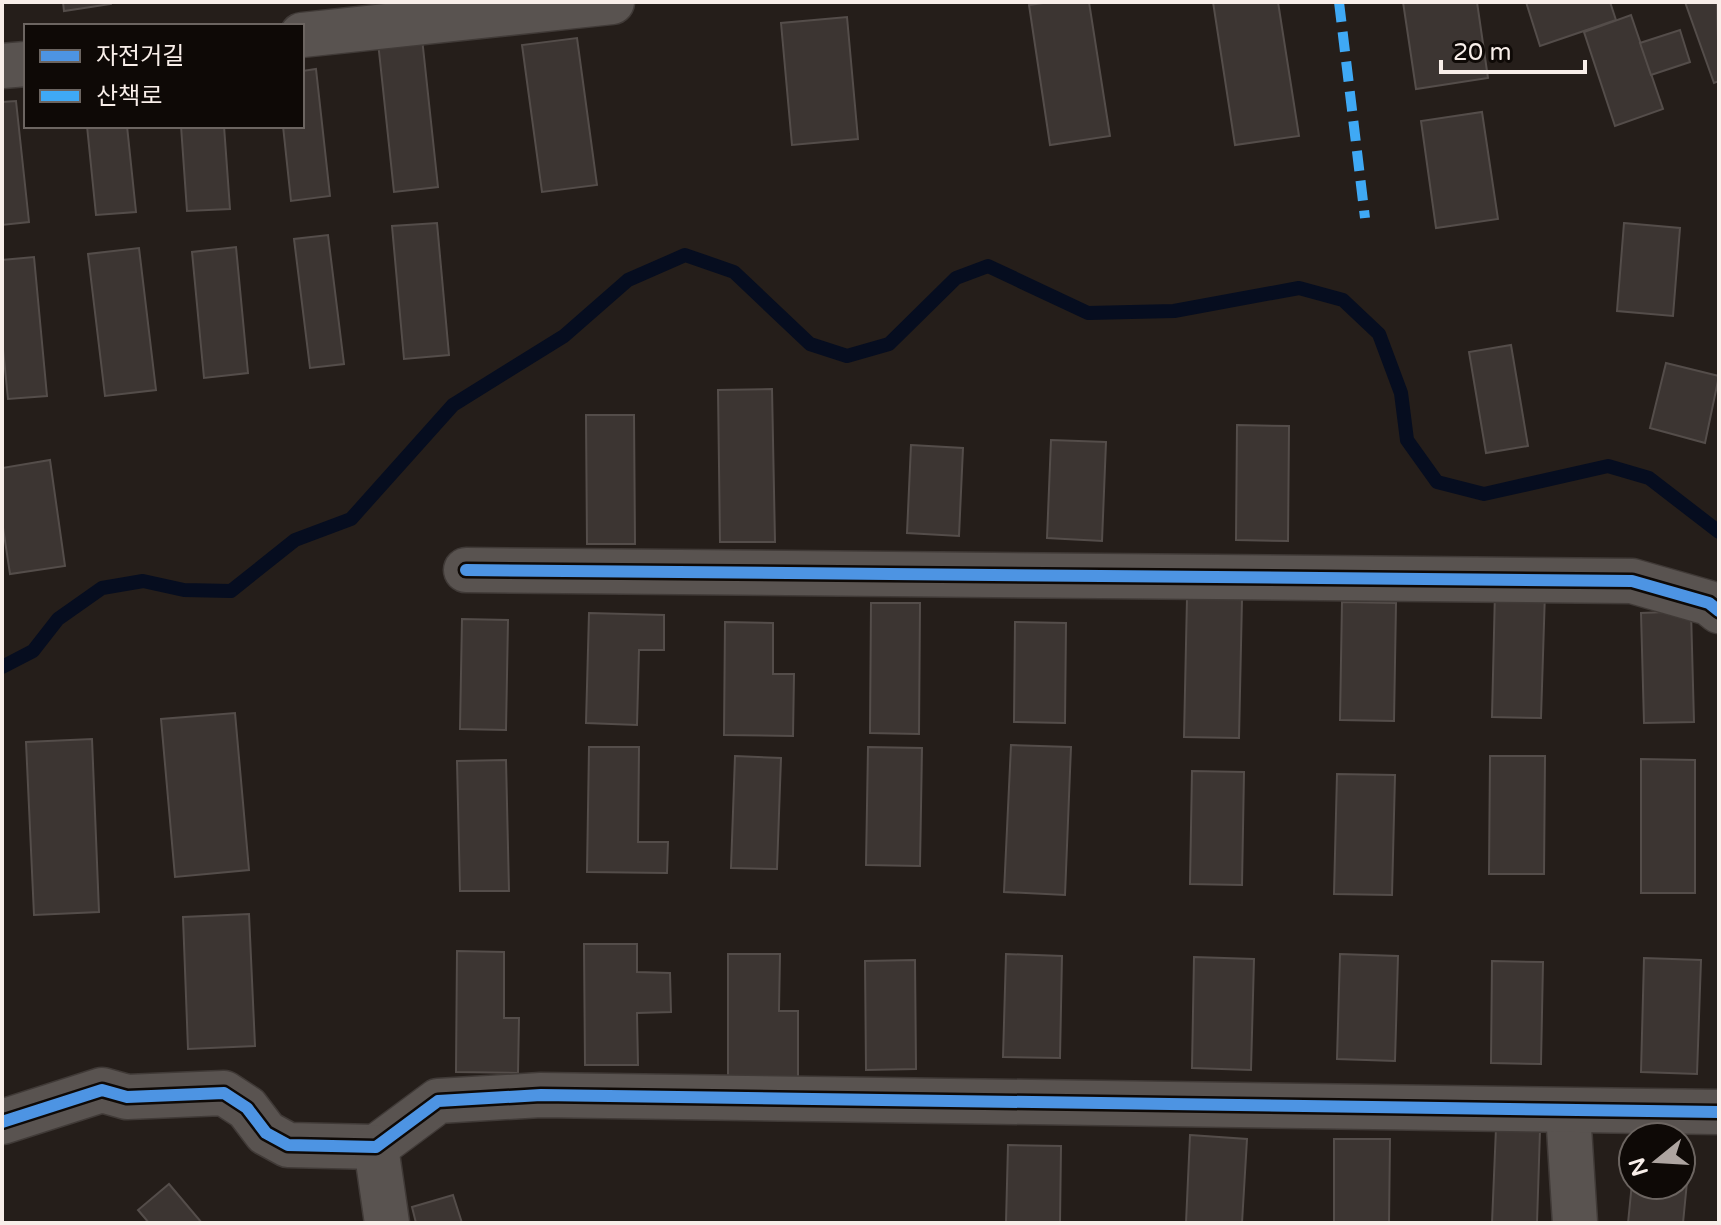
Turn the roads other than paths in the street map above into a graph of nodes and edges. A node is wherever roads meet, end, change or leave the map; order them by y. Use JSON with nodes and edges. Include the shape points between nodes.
{"nodes":[{"id":1,"x":612,"y":2,"type":"edge"},
{"id":2,"x":415,"y":12,"type":"edge"},
{"id":3,"x":304,"y":35,"type":"edge"},
{"id":4,"x":24,"y":64,"type":"edge"},
{"id":5,"x":2,"y":66,"type":"edge"},
{"id":6,"x":466,"y":570,"type":"dead end"},
{"id":7,"x":1719,"y":611,"type":"edge"},
{"id":8,"x":1568,"y":1112,"type":"junction"},
{"id":9,"x":1719,"y":1112,"type":"edge"},
{"id":10,"x":2,"y":1122,"type":"edge"},
{"id":11,"x":376,"y":1147,"type":"junction"},
{"id":12,"x":387,"y":1223,"type":"edge"},
{"id":13,"x":1575,"y":1223,"type":"edge"}],
"edges":[{"from":1,"to":2,"type":"street"},
{"from":2,"to":3,"type":"street"},
{"from":4,"to":5,"type":"street"},
{"from":6,"to":7,"type":"street","via":[[1632,581],[1709,603]]},
{"from":8,"to":9,"type":"street"},
{"from":8,"to":11,"type":"street","via":[[541,1095],[438,1101]]},
{"from":8,"to":13,"type":"street"},
{"from":10,"to":11,"type":"street","via":[[102,1090],[127,1097],[224,1093],[247,1108],[266,1133],[288,1145]]},
{"from":11,"to":12,"type":"street"}]}
